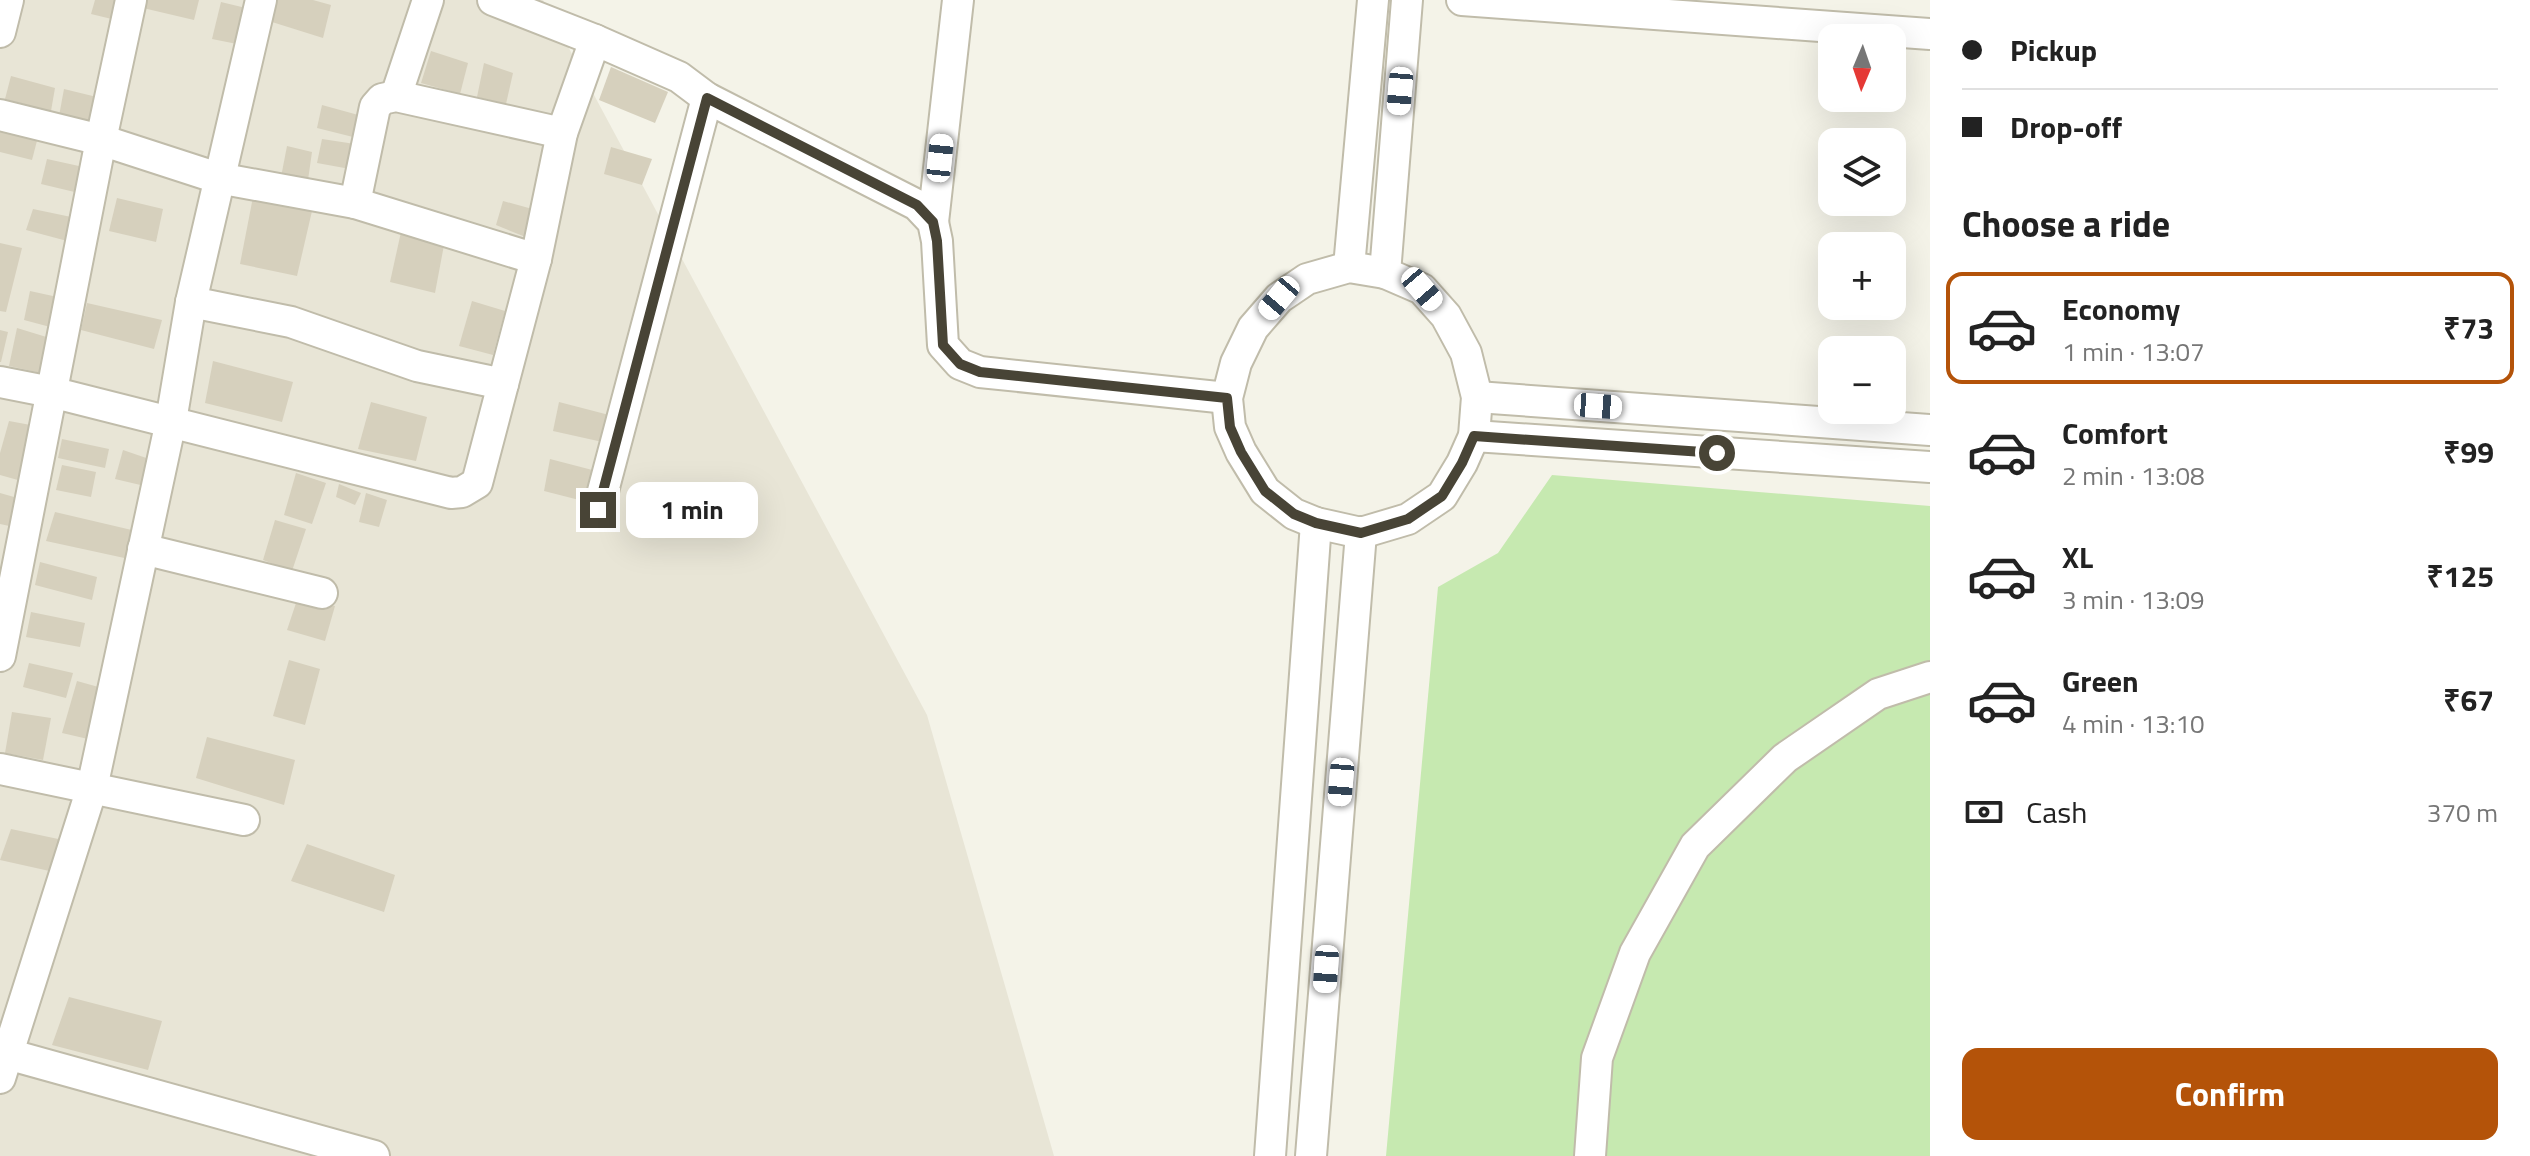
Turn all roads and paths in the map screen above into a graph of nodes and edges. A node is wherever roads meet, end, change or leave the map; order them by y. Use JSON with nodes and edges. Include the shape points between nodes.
{"nodes":[{"id":1,"x":8,"y":0,"type":"edge"},
{"id":2,"x":131,"y":0,"type":"edge"},
{"id":3,"x":261,"y":0,"type":"edge"},
{"id":4,"x":428,"y":0,"type":"edge"},
{"id":5,"x":493,"y":0,"type":"edge"},
{"id":6,"x":958,"y":0,"type":"edge"},
{"id":7,"x":1373,"y":0,"type":"edge"},
{"id":8,"x":1407,"y":0,"type":"edge"},
{"id":9,"x":1462,"y":0,"type":"edge"},
{"id":10,"x":0,"y":32,"type":"edge"},
{"id":11,"x":1930,"y":34,"type":"edge"},
{"id":12,"x":595,"y":40,"type":"junction"},
{"id":13,"x":396,"y":96,"type":"junction"},
{"id":14,"x":707,"y":98,"type":"junction"},
{"id":15,"x":0,"y":115,"type":"edge"},
{"id":16,"x":562,"y":133,"type":"junction"},
{"id":17,"x":101,"y":140,"type":"junction"},
{"id":18,"x":218,"y":178,"type":"junction"},
{"id":19,"x":355,"y":203,"type":"junction"},
{"id":20,"x":933,"y":222,"type":"junction"},
{"id":21,"x":536,"y":259,"type":"junction"},
{"id":22,"x":1349,"y":267,"type":"junction"},
{"id":23,"x":1385,"y":273,"type":"junction"},
{"id":24,"x":191,"y":302,"type":"junction"},
{"id":25,"x":0,"y":382,"type":"edge"},
{"id":26,"x":503,"y":384,"type":"junction"},
{"id":27,"x":51,"y":392,"type":"junction"},
{"id":28,"x":1477,"y":397,"type":"junction"},
{"id":29,"x":1227,"y":398,"type":"junction"},
{"id":30,"x":171,"y":421,"type":"junction"},
{"id":31,"x":1930,"y":430,"type":"edge"},
{"id":32,"x":1474,"y":436,"type":"junction"},
{"id":33,"x":1930,"y":467,"type":"edge"},
{"id":34,"x":598,"y":510,"type":"dead end"},
{"id":35,"x":1316,"y":523,"type":"junction"},
{"id":36,"x":1361,"y":533,"type":"junction"},
{"id":37,"x":143,"y":549,"type":"junction"},
{"id":38,"x":322,"y":593,"type":"dead end"},
{"id":39,"x":0,"y":656,"type":"edge"},
{"id":40,"x":1930,"y":677,"type":"edge"},
{"id":41,"x":0,"y":769,"type":"edge"},
{"id":42,"x":92,"y":788,"type":"junction"},
{"id":43,"x":244,"y":820,"type":"dead end"},
{"id":44,"x":3,"y":1061,"type":"edge"},
{"id":45,"x":374,"y":1156,"type":"edge"},
{"id":46,"x":1270,"y":1156,"type":"edge"},
{"id":47,"x":1311,"y":1156,"type":"edge"},
{"id":48,"x":1590,"y":1156,"type":"edge"}],
"edges":[{"from":1,"to":10,"type":"street"},
{"from":2,"to":17,"type":"street"},
{"from":3,"to":18,"type":"street"},
{"from":4,"to":13,"type":"street"},
{"from":5,"to":12,"type":"street"},
{"from":6,"to":20,"type":"street"},
{"from":7,"to":22,"type":"street"},
{"from":8,"to":23,"type":"street"},
{"from":9,"to":11,"type":"street"},
{"from":12,"to":14,"type":"street","via":[[679,77]]},
{"from":12,"to":16,"type":"street"},
{"from":13,"to":16,"type":"street"},
{"from":13,"to":19,"type":"street","via":[[375,107]]},
{"from":14,"to":20,"type":"street","via":[[917,205]]},
{"from":14,"to":34,"type":"street"},
{"from":15,"to":17,"type":"street"},
{"from":16,"to":21,"type":"street"},
{"from":17,"to":18,"type":"street"},
{"from":17,"to":27,"type":"street"},
{"from":18,"to":19,"type":"street"},
{"from":18,"to":24,"type":"street"},
{"from":19,"to":21,"type":"street"},
{"from":20,"to":29,"type":"street","via":[[943,345],[960,364],[980,372]]},
{"from":21,"to":26,"type":"street"},
{"from":22,"to":23,"type":"street"},
{"from":22,"to":29,"type":"street","via":[[1307,279],[1279,298],[1253,328]]},
{"from":23,"to":28,"type":"street","via":[[1422,289],[1446,316],[1466,353]]},
{"from":24,"to":26,"type":"street","via":[[291,322],[417,366]]},
{"from":24,"to":30,"type":"street"},
{"from":25,"to":27,"type":"street"},
{"from":26,"to":30,"type":"street","via":[[477,483],[462,492]]},
{"from":27,"to":30,"type":"street"},
{"from":27,"to":39,"type":"street"},
{"from":28,"to":31,"type":"street"},
{"from":28,"to":32,"type":"street"},
{"from":29,"to":35,"type":"street","via":[[1230,427],[1265,491],[1294,514]]},
{"from":30,"to":37,"type":"street"},
{"from":32,"to":33,"type":"street"},
{"from":32,"to":36,"type":"street","via":[[1442,496],[1408,519]]},
{"from":35,"to":36,"type":"street"},
{"from":35,"to":46,"type":"street"},
{"from":36,"to":47,"type":"street"},
{"from":37,"to":38,"type":"street"},
{"from":37,"to":42,"type":"street"},
{"from":40,"to":48,"type":"street","via":[[1878,694],[1785,758],[1695,846],[1635,953],[1597,1058]]},
{"from":41,"to":42,"type":"street"},
{"from":42,"to":43,"type":"street"},
{"from":42,"to":44,"type":"street"},
{"from":44,"to":45,"type":"street"}]}
